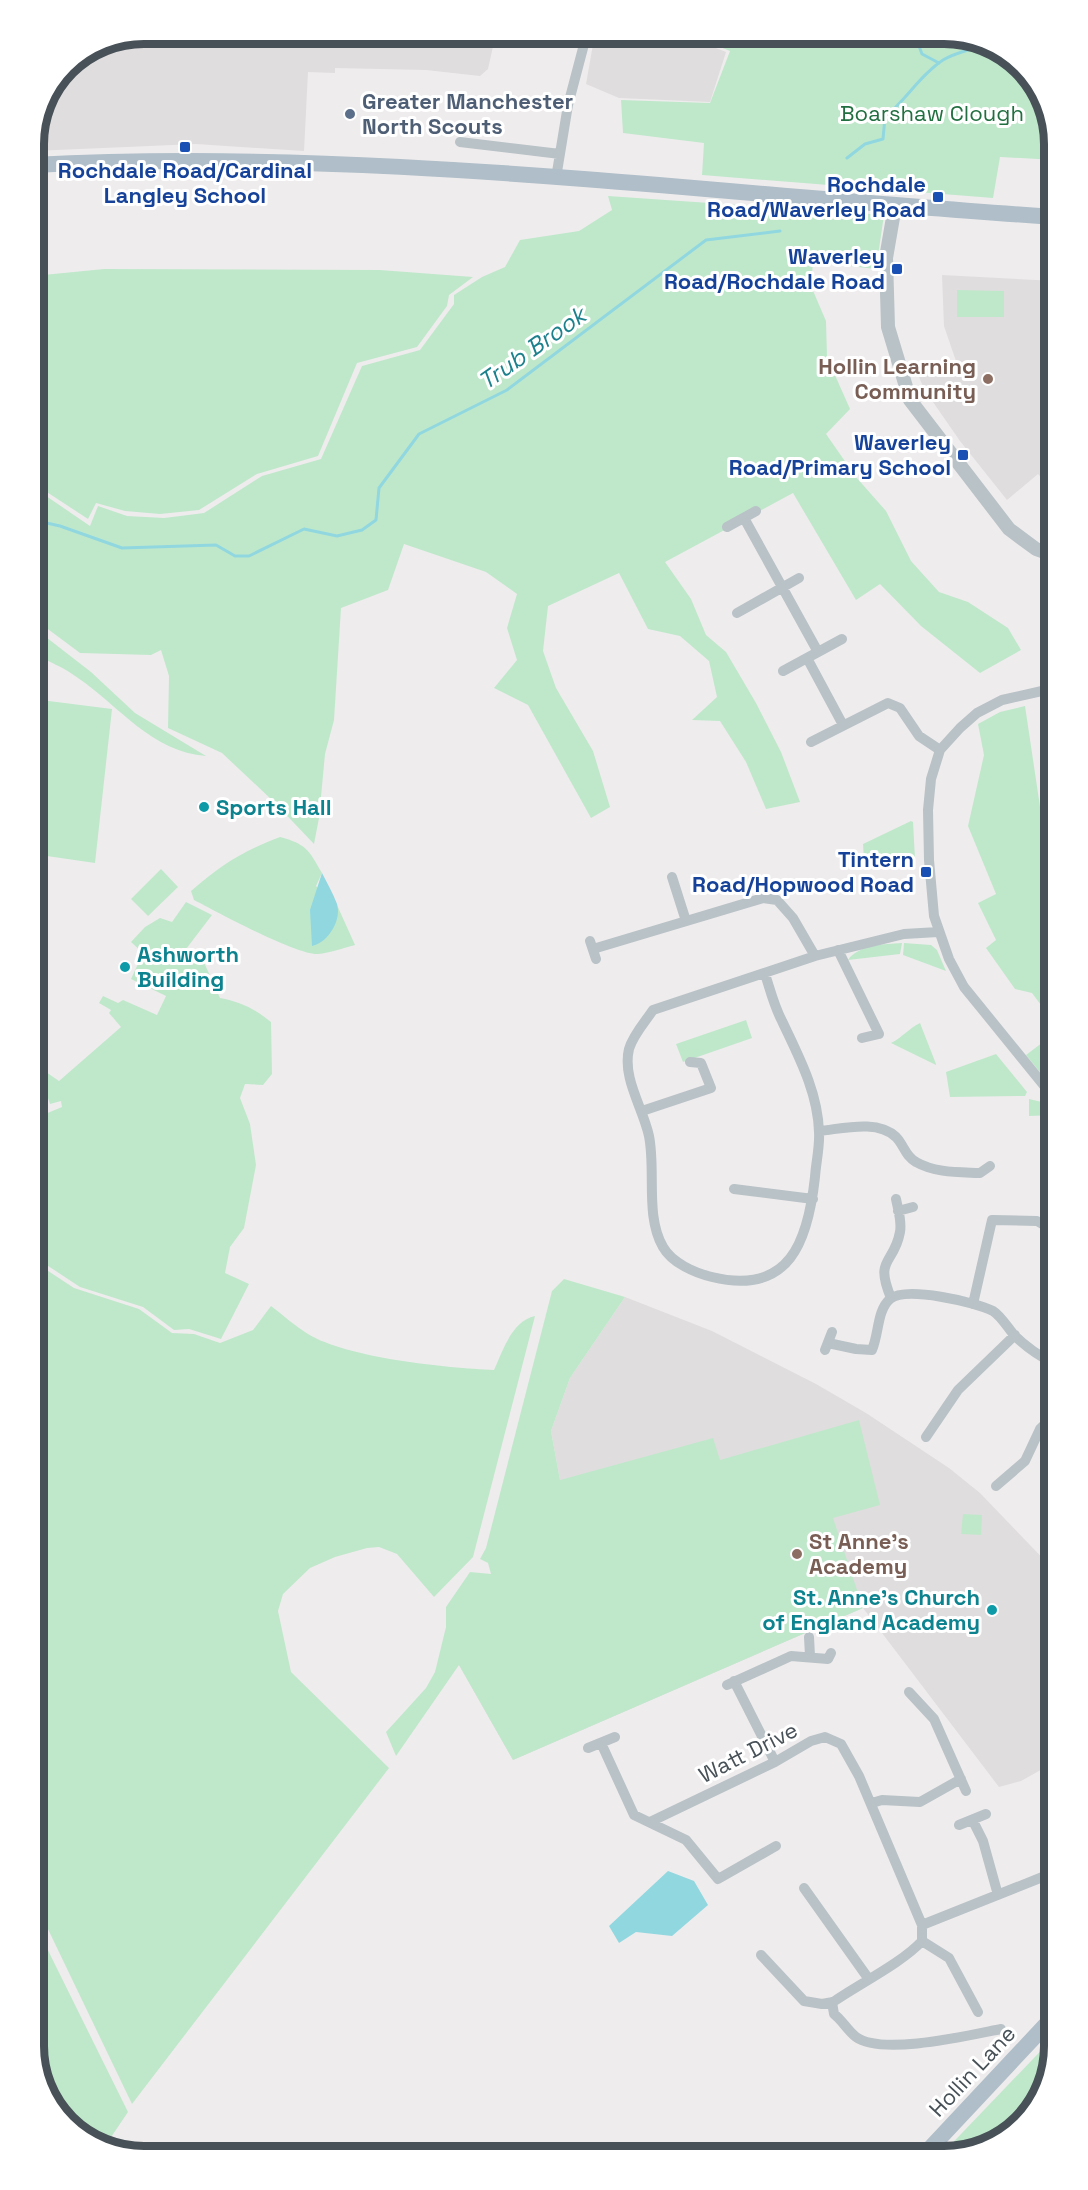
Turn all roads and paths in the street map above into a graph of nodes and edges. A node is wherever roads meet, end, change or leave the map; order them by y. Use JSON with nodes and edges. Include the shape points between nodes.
{"nodes":[{"id":1,"x":584,"y":44,"type":"edge"},
{"id":2,"x":459,"y":142,"type":"dead end"},
{"id":3,"x":560,"y":154,"type":"junction"},
{"id":4,"x":44,"y":165,"type":"edge"},
{"id":5,"x":556,"y":178,"type":"junction"},
{"id":6,"x":895,"y":206,"type":"junction"},
{"id":7,"x":1044,"y":216,"type":"edge"},
{"id":8,"x":756,"y":511,"type":"dead end"},
{"id":9,"x":744,"y":518,"type":"junction"},
{"id":10,"x":727,"y":527,"type":"dead end"},
{"id":11,"x":1044,"y":552,"type":"edge"},
{"id":12,"x":799,"y":578,"type":"dead end"},
{"id":13,"x":783,"y":587,"type":"junction"},
{"id":14,"x":736,"y":613,"type":"dead end"},
{"id":15,"x":842,"y":639,"type":"dead end"},
{"id":16,"x":818,"y":652,"type":"junction"},
{"id":17,"x":807,"y":658,"type":"junction"},
{"id":18,"x":783,"y":671,"type":"dead end"},
{"id":19,"x":1044,"y":690,"type":"edge"},
{"id":20,"x":843,"y":725,"type":"junction"},
{"id":21,"x":811,"y":742,"type":"dead end"},
{"id":22,"x":940,"y":750,"type":"junction"},
{"id":23,"x":672,"y":877,"type":"dead end"},
{"id":24,"x":686,"y":921,"type":"junction"},
{"id":25,"x":938,"y":932,"type":"junction"},
{"id":26,"x":593,"y":950,"type":"dead end"},
{"id":27,"x":838,"y":950,"type":"junction"},
{"id":28,"x":815,"y":956,"type":"junction"},
{"id":29,"x":765,"y":974,"type":"junction"},
{"id":30,"x":862,"y":1038,"type":"dead end"},
{"id":31,"x":690,"y":1062,"type":"dead end"},
{"id":32,"x":1044,"y":1085,"type":"edge"},
{"id":33,"x":642,"y":1111,"type":"junction"},
{"id":34,"x":819,"y":1131,"type":"junction"},
{"id":35,"x":990,"y":1166,"type":"dead end"},
{"id":36,"x":734,"y":1189,"type":"dead end"},
{"id":37,"x":813,"y":1199,"type":"junction"},
{"id":38,"x":896,"y":1199,"type":"dead end"},
{"id":39,"x":913,"y":1207,"type":"dead end"},
{"id":40,"x":898,"y":1211,"type":"junction"},
{"id":41,"x":981,"y":1216,"type":"dead end"},
{"id":42,"x":992,"y":1220,"type":"junction"},
{"id":43,"x":1044,"y":1225,"type":"edge"},
{"id":44,"x":891,"y":1298,"type":"junction"},
{"id":45,"x":974,"y":1304,"type":"junction"},
{"id":46,"x":1015,"y":1335,"type":"junction"},
{"id":47,"x":828,"y":1342,"type":"dead end"},
{"id":48,"x":1044,"y":1359,"type":"edge"},
{"id":49,"x":1044,"y":1425,"type":"edge"},
{"id":50,"x":926,"y":1437,"type":"dead end"},
{"id":51,"x":996,"y":1486,"type":"dead end"},
{"id":52,"x":809,"y":1637,"type":"dead end"},
{"id":53,"x":831,"y":1653,"type":"dead end"},
{"id":54,"x":810,"y":1656,"type":"junction"},
{"id":55,"x":909,"y":1692,"type":"dead end"},
{"id":56,"x":615,"y":1737,"type":"dead end"},
{"id":57,"x":602,"y":1743,"type":"junction"},
{"id":58,"x":588,"y":1748,"type":"dead end"},
{"id":59,"x":775,"y":1762,"type":"junction"},
{"id":60,"x":962,"y":1779,"type":"junction"},
{"id":61,"x":966,"y":1791,"type":"dead end"},
{"id":62,"x":872,"y":1803,"type":"junction"},
{"id":63,"x":986,"y":1814,"type":"dead end"},
{"id":64,"x":973,"y":1821,"type":"junction"},
{"id":65,"x":650,"y":1822,"type":"junction"},
{"id":66,"x":959,"y":1825,"type":"dead end"},
{"id":67,"x":776,"y":1846,"type":"dead end"},
{"id":68,"x":1044,"y":1876,"type":"edge"},
{"id":69,"x":804,"y":1888,"type":"dead end"},
{"id":70,"x":998,"y":1895,"type":"junction"},
{"id":71,"x":922,"y":1925,"type":"junction"},
{"id":72,"x":922,"y":1941,"type":"junction"},
{"id":73,"x":761,"y":1955,"type":"dead end"},
{"id":74,"x":868,"y":1978,"type":"junction"},
{"id":75,"x":832,"y":2002,"type":"junction"},
{"id":76,"x":978,"y":2012,"type":"dead end"},
{"id":77,"x":1044,"y":2027,"type":"edge"},
{"id":78,"x":1001,"y":2029,"type":"dead end"},
{"id":79,"x":932,"y":2146,"type":"edge"}],
"edges":[{"from":1,"to":3,"type":"street"},
{"from":2,"to":3,"type":"street"},
{"from":3,"to":5,"type":"street"},
{"from":4,"to":5,"type":"main road","via":[[237,160]]},
{"from":5,"to":6,"type":"main road"},
{"from":6,"to":7,"type":"main road"},
{"from":6,"to":11,"type":"street","via":[[886,258],[888,327],[910,400],[1009,529]]},
{"from":8,"to":9,"type":"street"},
{"from":9,"to":10,"type":"street"},
{"from":9,"to":13,"type":"street"},
{"from":12,"to":13,"type":"street"},
{"from":13,"to":14,"type":"street"},
{"from":13,"to":16,"type":"street"},
{"from":15,"to":16,"type":"street"},
{"from":16,"to":17,"type":"street"},
{"from":17,"to":18,"type":"street"},
{"from":17,"to":20,"type":"street"},
{"from":19,"to":22,"type":"street","via":[[1002,700],[977,713]]},
{"from":20,"to":21,"type":"street"},
{"from":20,"to":22,"type":"street","via":[[880,705],[895,705],[919,736]]},
{"from":22,"to":25,"type":"street","via":[[931,779],[928,810],[929,860]]},
{"from":23,"to":24,"type":"street"},
{"from":24,"to":26,"type":"street"},
{"from":24,"to":28,"type":"street","via":[[763,898],[777,900],[793,918]]},
{"from":25,"to":27,"type":"street","via":[[904,934]]},
{"from":25,"to":32,"type":"street","via":[[964,987]]},
{"from":27,"to":28,"type":"street"},
{"from":27,"to":30,"type":"street","via":[[879,1034]]},
{"from":28,"to":29,"type":"street"},
{"from":29,"to":33,"type":"street","via":[[653,1010],[629,1048],[627,1071]]},
{"from":29,"to":34,"type":"street","via":[[814,1096]]},
{"from":31,"to":33,"type":"street","via":[[701,1063],[711,1088]]},
{"from":33,"to":37,"type":"street","via":[[653,1156],[654,1229],[664,1249],[701,1274],[758,1283],[789,1262],[798,1250]]},
{"from":34,"to":35,"type":"street","via":[[864,1127],[880,1130],[896,1137],[915,1162],[928,1167],[980,1173]]},
{"from":34,"to":37,"type":"street"},
{"from":36,"to":37,"type":"street"},
{"from":38,"to":40,"type":"street"},
{"from":39,"to":40,"type":"street"},
{"from":40,"to":44,"type":"street","via":[[899,1235],[883,1277]]},
{"from":41,"to":42,"type":"street"},
{"from":42,"to":43,"type":"street","via":[[1037,1221]]},
{"from":42,"to":45,"type":"street"},
{"from":44,"to":45,"type":"street","via":[[913,1293]]},
{"from":44,"to":47,"type":"street","via":[[883,1308],[872,1350]]},
{"from":45,"to":46,"type":"street","via":[[994,1312]]},
{"from":46,"to":48,"type":"street"},
{"from":46,"to":50,"type":"street","via":[[958,1390],[940,1424]]},
{"from":49,"to":51,"type":"street","via":[[1026,1461],[1010,1481]]},
{"from":52,"to":54,"type":"street"},
{"from":53,"to":54,"type":"street","via":[[828,1659]]},
{"from":54,"to":59,"type":"street","via":[[791,1656],[730,1683]]},
{"from":55,"to":60,"type":"street","via":[[934,1719]]},
{"from":56,"to":57,"type":"street"},
{"from":57,"to":58,"type":"street"},
{"from":57,"to":65,"type":"street","via":[[634,1815]]},
{"from":59,"to":62,"type":"street","name":"Watt Drive","via":[[810,1741],[825,1737],[841,1743]]},
{"from":59,"to":65,"type":"street","name":"Watt Drive"},
{"from":60,"to":61,"type":"street"},
{"from":60,"to":62,"type":"street","via":[[920,1802]]},
{"from":62,"to":71,"type":"street","name":"Watt Drive"},
{"from":63,"to":64,"type":"street"},
{"from":64,"to":66,"type":"street"},
{"from":64,"to":70,"type":"street","via":[[983,1841]]},
{"from":65,"to":67,"type":"street","via":[[686,1840],[718,1879]]},
{"from":68,"to":70,"type":"street"},
{"from":69,"to":74,"type":"street"},
{"from":70,"to":71,"type":"street"},
{"from":71,"to":72,"type":"street"},
{"from":72,"to":74,"type":"street","via":[[909,1954]]},
{"from":72,"to":76,"type":"street","via":[[948,1958]]},
{"from":73,"to":75,"type":"street","via":[[774,1977],[804,2001]]},
{"from":74,"to":75,"type":"street"},
{"from":75,"to":78,"type":"street","via":[[834,2014],[856,2037],[873,2043],[937,2041]]},
{"from":77,"to":79,"type":"main road","name":"Hollin Lane"}]}
